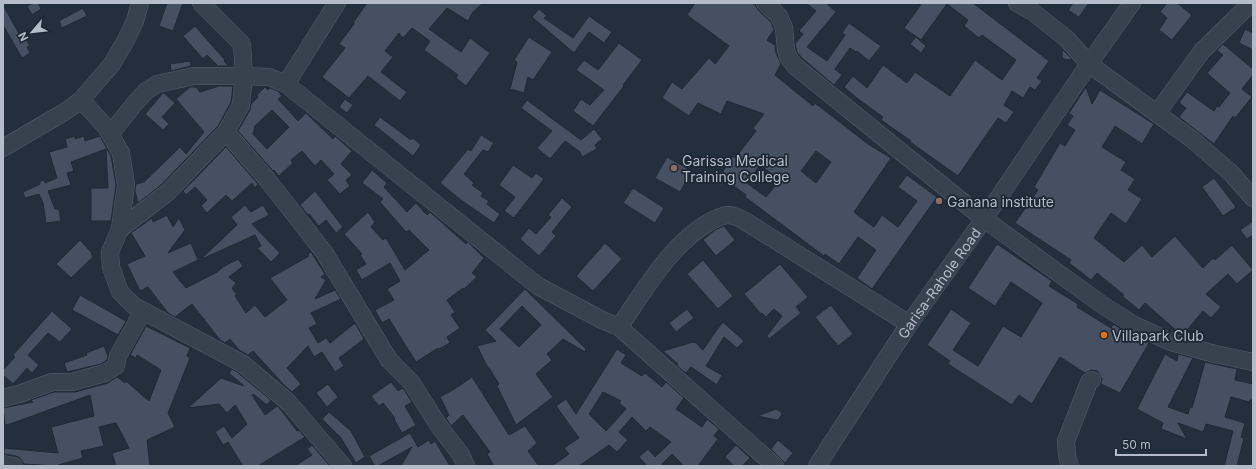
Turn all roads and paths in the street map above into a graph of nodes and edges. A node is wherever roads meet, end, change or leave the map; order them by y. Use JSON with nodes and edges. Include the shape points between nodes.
{"nodes":[{"id":1,"x":140,"y":3,"type":"edge"},
{"id":2,"x":201,"y":3,"type":"edge"},
{"id":3,"x":337,"y":3,"type":"edge"},
{"id":4,"x":765,"y":3,"type":"edge"},
{"id":5,"x":1017,"y":3,"type":"edge"},
{"id":6,"x":1132,"y":3,"type":"edge"},
{"id":7,"x":1251,"y":3,"type":"edge"},
{"id":8,"x":1089,"y":64,"type":"junction"},
{"id":9,"x":244,"y":76,"type":"junction"},
{"id":10,"x":286,"y":84,"type":"junction"},
{"id":11,"x":81,"y":100,"type":"junction"},
{"id":12,"x":1157,"y":113,"type":"junction"},
{"id":13,"x":226,"y":132,"type":"junction"},
{"id":14,"x":111,"y":133,"type":"junction"},
{"id":15,"x":3,"y":148,"type":"edge"},
{"id":16,"x":1253,"y":198,"type":"edge"},
{"id":17,"x":984,"y":219,"type":"junction"},
{"id":18,"x":120,"y":229,"type":"junction"},
{"id":19,"x":143,"y":311,"type":"junction"},
{"id":20,"x":909,"y":324,"type":"junction"},
{"id":21,"x":619,"y":327,"type":"junction"},
{"id":22,"x":1253,"y":362,"type":"edge"},
{"id":23,"x":1092,"y":380,"type":"dead end"},
{"id":24,"x":3,"y":398,"type":"edge"},
{"id":25,"x":3,"y":464,"type":"edge"},
{"id":26,"x":14,"y":466,"type":"edge"},
{"id":27,"x":343,"y":466,"type":"edge"},
{"id":28,"x":466,"y":466,"type":"edge"},
{"id":29,"x":775,"y":466,"type":"edge"},
{"id":30,"x":817,"y":466,"type":"edge"},
{"id":31,"x":1070,"y":466,"type":"edge"}],
"edges":[{"from":1,"to":11,"type":"street","via":[[135,21],[112,64]]},
{"from":2,"to":9,"type":"street","via":[[242,44]]},
{"from":3,"to":10,"type":"street"},
{"from":4,"to":17,"type":"street","via":[[779,16],[784,28],[788,57],[794,66]]},
{"from":5,"to":8,"type":"street","via":[[1033,12],[1067,39]]},
{"from":6,"to":8,"type":"street","name":"Garisa-Rahole Road"},
{"from":7,"to":12,"type":"street","via":[[1202,51]]},
{"from":8,"to":12,"type":"street"},
{"from":8,"to":17,"type":"street","name":"Garisa-Rahole Road"},
{"from":9,"to":10,"type":"street","via":[[269,77]]},
{"from":9,"to":13,"type":"street","via":[[242,105]]},
{"from":9,"to":14,"type":"street","via":[[194,76],[157,84],[138,99]]},
{"from":10,"to":21,"type":"street","via":[[538,286]]},
{"from":11,"to":14,"type":"street"},
{"from":11,"to":15,"type":"street"},
{"from":12,"to":16,"type":"street","via":[[1231,173]]},
{"from":13,"to":18,"type":"street","via":[[168,192]]},
{"from":13,"to":28,"type":"street","via":[[324,252],[390,360],[414,387]]},
{"from":14,"to":18,"type":"street","via":[[121,153],[126,185]]},
{"from":17,"to":20,"type":"street","name":"Garisa-Rahole Road"},
{"from":17,"to":22,"type":"street","via":[[1134,325],[1171,342]]},
{"from":18,"to":19,"type":"street","via":[[110,252],[111,267],[120,292]]},
{"from":19,"to":24,"type":"street","via":[[118,356],[116,366],[105,373],[72,382],[52,382]]},
{"from":19,"to":27,"type":"street","via":[[242,364],[288,402]]},
{"from":20,"to":21,"type":"street","via":[[743,220],[728,215],[703,226],[670,255]]},
{"from":20,"to":30,"type":"street","name":"Garisa-Rahole Road"},
{"from":21,"to":29,"type":"street"},
{"from":23,"to":31,"type":"street","via":[[1066,441]]},
{"from":25,"to":26,"type":"street"}]}
